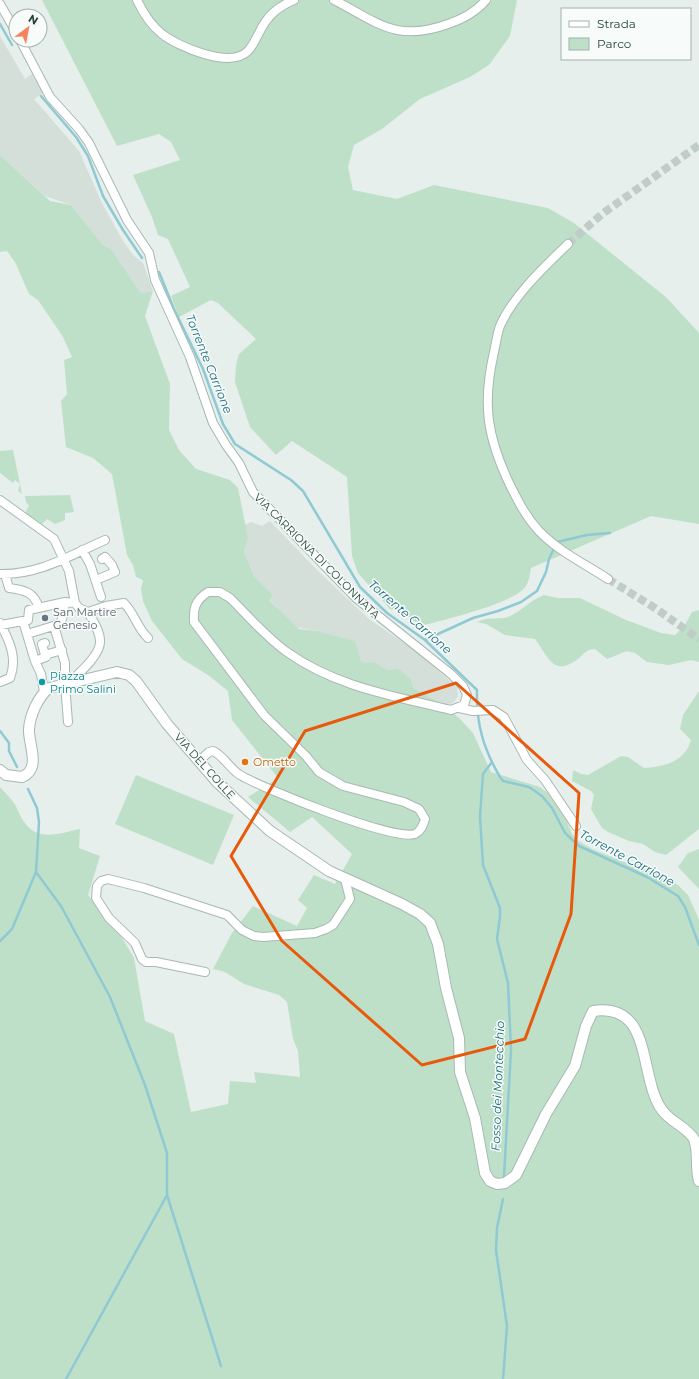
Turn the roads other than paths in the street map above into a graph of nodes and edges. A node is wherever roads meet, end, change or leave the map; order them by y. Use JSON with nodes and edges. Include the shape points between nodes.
{"nodes":[{"id":1,"x":137,"y":0,"type":"edge"},
{"id":2,"x":294,"y":0,"type":"edge"},
{"id":3,"x":334,"y":0,"type":"edge"},
{"id":4,"x":486,"y":0,"type":"edge"},
{"id":5,"x":0,"y":4,"type":"edge"},
{"id":6,"x":8,"y":18,"type":"edge"},
{"id":7,"x":24,"y":48,"type":"edge"},
{"id":8,"x":568,"y":244,"type":"tunnel mouth"},
{"id":9,"x":0,"y":500,"type":"edge"},
{"id":10,"x":105,"y":540,"type":"dead end"},
{"id":11,"x":82,"y":550,"type":"junction"},
{"id":12,"x":102,"y":559,"type":"dead end"},
{"id":13,"x":64,"y":560,"type":"junction"},
{"id":14,"x":3,"y":574,"type":"edge"},
{"id":15,"x":608,"y":579,"type":"tunnel mouth"},
{"id":16,"x":96,"y":580,"type":"junction"},
{"id":17,"x":102,"y":597,"type":"dead end"},
{"id":18,"x":75,"y":600,"type":"junction"},
{"id":19,"x":65,"y":602,"type":"junction"},
{"id":20,"x":39,"y":608,"type":"junction"},
{"id":21,"x":88,"y":612,"type":"junction"},
{"id":22,"x":27,"y":616,"type":"junction"},
{"id":23,"x":1,"y":624,"type":"edge"},
{"id":24,"x":57,"y":625,"type":"junction"},
{"id":25,"x":27,"y":634,"type":"junction"},
{"id":26,"x":148,"y":638,"type":"dead end"},
{"id":27,"x":45,"y":643,"type":"dead end"},
{"id":28,"x":62,"y":650,"type":"junction"},
{"id":29,"x":45,"y":655,"type":"junction"},
{"id":30,"x":35,"y":661,"type":"junction"},
{"id":31,"x":0,"y":682,"type":"edge"},
{"id":32,"x":67,"y":684,"type":"junction"},
{"id":33,"x":44,"y":692,"type":"junction"},
{"id":34,"x":459,"y":708,"type":"junction"},
{"id":35,"x":68,"y":722,"type":"dead end"},
{"id":36,"x":199,"y":761,"type":"junction"},
{"id":37,"x":0,"y":770,"type":"edge"},
{"id":38,"x":576,"y":826,"type":"dead end"},
{"id":39,"x":345,"y":879,"type":"junction"},
{"id":40,"x":205,"y":972,"type":"dead end"},
{"id":41,"x":699,"y":1181,"type":"edge"}],
"edges":[{"from":1,"to":2,"type":"street","via":[[152,24],[163,34],[200,53],[229,58],[248,51],[264,21],[273,11]]},
{"from":3,"to":4,"type":"street","via":[[374,23],[392,30],[419,32],[466,18]]},
{"from":5,"to":6,"type":"street"},
{"from":7,"to":34,"type":"street","name":"VIA CARRIONA DI COLONNATA","via":[[50,97],[80,129],[89,143],[127,220],[149,253],[155,280],[190,357],[212,423],[239,463],[253,492],[356,598],[463,686],[467,695],[466,701],[464,706]]},
{"from":8,"to":15,"type":"street","via":[[516,300],[500,326],[490,368],[487,412],[494,448],[519,504],[544,536]]},
{"from":9,"to":13,"type":"street","via":[[54,539]]},
{"from":10,"to":11,"type":"street"},
{"from":11,"to":13,"type":"street"},
{"from":11,"to":16,"type":"street"},
{"from":12,"to":16,"type":"street","via":[[105,557],[110,562],[115,572]]},
{"from":13,"to":14,"type":"street","via":[[29,571]]},
{"from":13,"to":18,"type":"street"},
{"from":14,"to":20,"type":"street","via":[[9,588],[36,598]]},
{"from":16,"to":17,"type":"street"},
{"from":18,"to":19,"type":"street"},
{"from":18,"to":21,"type":"street","via":[[78,608]]},
{"from":19,"to":20,"type":"street"},
{"from":19,"to":24,"type":"street","via":[[63,616]]},
{"from":20,"to":22,"type":"street"},
{"from":21,"to":26,"type":"street","via":[[124,603],[142,633]]},
{"from":21,"to":32,"type":"street","via":[[99,636],[100,648],[90,662]]},
{"from":22,"to":23,"type":"street"},
{"from":22,"to":25,"type":"street"},
{"from":23,"to":31,"type":"street","via":[[11,645],[14,660],[10,678]]},
{"from":24,"to":25,"type":"street"},
{"from":24,"to":28,"type":"street"},
{"from":25,"to":30,"type":"street"},
{"from":27,"to":29,"type":"street","via":[[42,644]]},
{"from":28,"to":29,"type":"street"},
{"from":28,"to":32,"type":"street","via":[[66,663]]},
{"from":29,"to":30,"type":"street","via":[[46,657]]},
{"from":30,"to":33,"type":"street","via":[[41,674]]},
{"from":32,"to":33,"type":"street","name":"VIA DEL COLLE","via":[[48,688]]},
{"from":32,"to":35,"type":"street"},
{"from":32,"to":36,"type":"street","name":"VIA DEL COLLE","via":[[117,672],[129,675]]},
{"from":33,"to":37,"type":"street","via":[[40,695],[29,727],[33,755],[30,771],[22,777],[6,775]]},
{"from":34,"to":36,"type":"street","via":[[451,710],[344,683],[325,675],[287,652],[230,598],[214,591],[200,597],[196,602],[194,622],[264,715],[328,778],[343,786],[404,802],[418,809],[425,820],[420,830],[414,834],[405,835],[382,830],[239,775],[213,751]]},
{"from":34,"to":38,"type":"street","via":[[473,711],[493,710],[504,717],[527,760],[545,780]]},
{"from":36,"to":39,"type":"street","name":"VIA DEL COLLE","via":[[217,782],[270,831],[308,858]]},
{"from":39,"to":40,"type":"street","via":[[350,899],[333,925],[315,933],[263,937],[242,930],[227,914],[108,878],[101,881],[97,886],[96,898],[109,918],[135,942],[142,959],[146,962]]},
{"from":39,"to":41,"type":"street","name":"VIA DEL COLLE","via":[[402,904],[430,923],[438,944],[459,1038],[460,1072],[475,1118],[485,1173],[490,1181],[497,1184],[505,1183],[516,1175],[546,1114],[575,1066],[593,1011],[610,1009],[632,1023],[639,1036],[654,1094],[662,1110],[694,1139],[699,1157]]}]}
